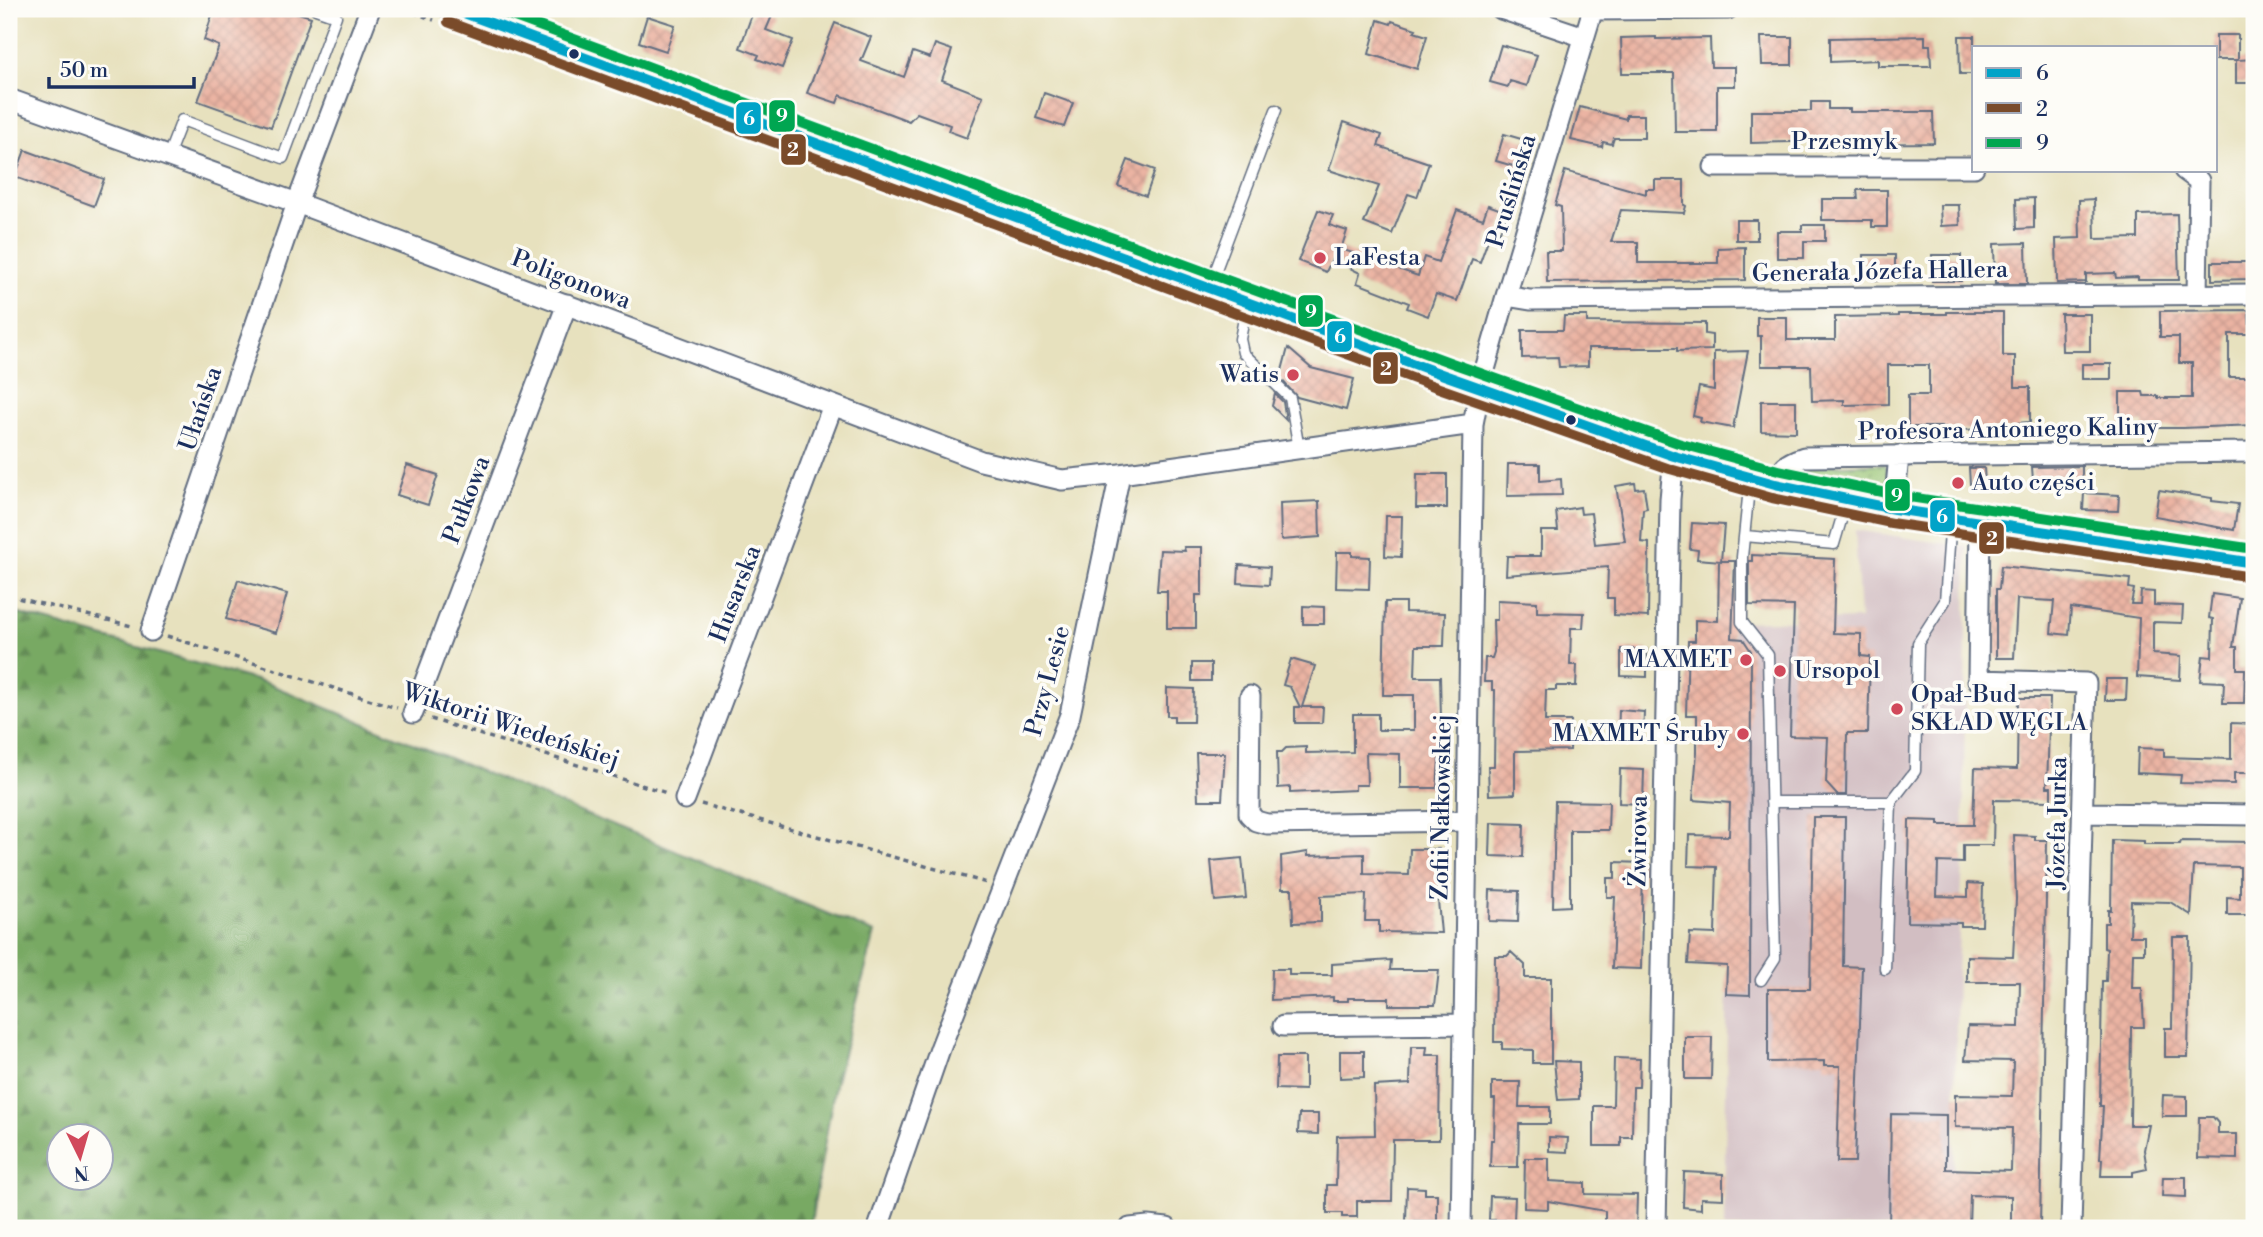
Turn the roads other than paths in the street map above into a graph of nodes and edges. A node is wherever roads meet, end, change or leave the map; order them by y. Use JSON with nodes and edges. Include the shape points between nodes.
{"nodes":[{"id":1,"x":317,"y":9,"type":"edge"},
{"id":2,"x":370,"y":9,"type":"edge"},
{"id":3,"x":453,"y":9,"type":"edge"},
{"id":4,"x":1501,"y":9,"type":"edge"},
{"id":5,"x":1728,"y":9,"type":"edge"},
{"id":6,"x":1593,"y":10,"type":"edge"},
{"id":7,"x":1584,"y":37,"type":"junction"},
{"id":8,"x":9,"y":99,"type":"edge"},
{"id":9,"x":1276,"y":110,"type":"dead end"},
{"id":10,"x":168,"y":156,"type":"junction"},
{"id":11,"x":1714,"y":167,"type":"dead end"},
{"id":12,"x":1972,"y":167,"type":"edge"},
{"id":13,"x":2187,"y":172,"type":"edge"},
{"id":14,"x":297,"y":203,"type":"junction"},
{"id":15,"x":1209,"y":288,"type":"junction"},
{"id":16,"x":2197,"y":294,"type":"junction"},
{"id":17,"x":2254,"y":294,"type":"edge"},
{"id":18,"x":1506,"y":296,"type":"junction"},
{"id":19,"x":1248,"y":302,"type":"junction"},
{"id":20,"x":567,"y":304,"type":"junction"},
{"id":21,"x":1480,"y":387,"type":"junction"},
{"id":22,"x":833,"y":405,"type":"junction"},
{"id":23,"x":1473,"y":424,"type":"junction"},
{"id":24,"x":1299,"y":449,"type":"junction"},
{"id":25,"x":2254,"y":452,"type":"edge"},
{"id":26,"x":1899,"y":455,"type":"junction"},
{"id":27,"x":1674,"y":456,"type":"junction"},
{"id":28,"x":1120,"y":474,"type":"junction"},
{"id":29,"x":1751,"y":477,"type":"junction"},
{"id":30,"x":1775,"y":484,"type":"junction"},
{"id":31,"x":1847,"y":500,"type":"junction"},
{"id":32,"x":1894,"y":509,"type":"junction"},
{"id":33,"x":1951,"y":518,"type":"junction"},
{"id":34,"x":1980,"y":523,"type":"junction"},
{"id":35,"x":1745,"y":536,"type":"junction"},
{"id":36,"x":2254,"y":563,"type":"edge"},
{"id":37,"x":151,"y":631,"type":"road end"},
{"id":38,"x":1250,"y":696,"type":"dead end"},
{"id":39,"x":412,"y":713,"type":"road end"},
{"id":40,"x":685,"y":799,"type":"road end"},
{"id":41,"x":1891,"y":802,"type":"junction"},
{"id":42,"x":1771,"y":803,"type":"junction"},
{"id":43,"x":2083,"y":813,"type":"junction"},
{"id":44,"x":2254,"y":815,"type":"edge"},
{"id":45,"x":1466,"y":821,"type":"junction"},
{"id":46,"x":1885,"y":969,"type":"dead end"},
{"id":47,"x":1761,"y":980,"type":"dead end"},
{"id":48,"x":1465,"y":1024,"type":"junction"},
{"id":49,"x":1283,"y":1026,"type":"dead end"},
{"id":50,"x":878,"y":1228,"type":"edge"},
{"id":51,"x":1130,"y":1228,"type":"edge"},
{"id":52,"x":1167,"y":1228,"type":"edge"},
{"id":53,"x":1461,"y":1228,"type":"edge"},
{"id":54,"x":1656,"y":1228,"type":"edge"},
{"id":55,"x":2071,"y":1228,"type":"edge"}],
"edges":[{"from":1,"to":10,"type":"lane","via":[[336,16],[283,158],[181,120]]},
{"from":2,"to":14,"type":"street","name":"Ułańska"},
{"from":3,"to":15,"type":"street"},
{"from":4,"to":7,"type":"street"},
{"from":5,"to":6,"type":"street"},
{"from":6,"to":7,"type":"street","name":"Pruślińska"},
{"from":7,"to":18,"type":"street","name":"Pruślińska"},
{"from":8,"to":10,"type":"street","name":"Poligonowa"},
{"from":9,"to":15,"type":"lane"},
{"from":10,"to":14,"type":"street","name":"Poligonowa"},
{"from":11,"to":12,"type":"street","name":"Przesmyk"},
{"from":13,"to":16,"type":"street","via":[[2199,181]]},
{"from":14,"to":20,"type":"street","name":"Poligonowa"},
{"from":14,"to":37,"type":"street","name":"Ułańska"},
{"from":15,"to":19,"type":"street"},
{"from":16,"to":17,"type":"street","name":"Generała Józefa Hallera"},
{"from":16,"to":18,"type":"street","name":"Generała Józefa Hallera","via":[[1544,300]]},
{"from":18,"to":21,"type":"street","name":"Pruślińska"},
{"from":19,"to":21,"type":"street"},
{"from":19,"to":24,"type":"lane","via":[[1240,339],[1243,353],[1290,398]]},
{"from":20,"to":22,"type":"street","name":"Poligonowa"},
{"from":20,"to":39,"type":"street","name":"Pułkowa"},
{"from":21,"to":23,"type":"street","name":"Zofii Nałkowskiej"},
{"from":21,"to":27,"type":"street"},
{"from":22,"to":28,"type":"street","name":"Poligonowa","via":[[981,461],[1062,480]]},
{"from":22,"to":40,"type":"street","name":"Husarska"},
{"from":23,"to":24,"type":"street"},
{"from":23,"to":45,"type":"street","name":"Zofii Nałkowskiej"},
{"from":24,"to":28,"type":"street"},
{"from":25,"to":26,"type":"street","name":"Profesora Antoniego Kaliny"},
{"from":26,"to":30,"type":"street","name":"Profesora Antoniego Kaliny","via":[[1804,457],[1782,467]]},
{"from":26,"to":32,"type":"street"},
{"from":27,"to":29,"type":"street"},
{"from":27,"to":54,"type":"street","name":"Żwirowa"},
{"from":28,"to":50,"type":"street","name":"Przy Lesie","via":[[1070,715],[940,1049]]},
{"from":29,"to":30,"type":"street"},
{"from":29,"to":35,"type":"lane"},
{"from":30,"to":31,"type":"street"},
{"from":31,"to":32,"type":"street"},
{"from":31,"to":35,"type":"lane","via":[[1834,544]]},
{"from":32,"to":33,"type":"street"},
{"from":33,"to":34,"type":"street"},
{"from":33,"to":41,"type":"lane","via":[[1945,601],[1918,643],[1915,771]]},
{"from":34,"to":36,"type":"street"},
{"from":34,"to":43,"type":"street","name":"Józefa Jurka","via":[[1978,680],[2086,683]]},
{"from":35,"to":42,"type":"lane","via":[[1742,622],[1768,655]]},
{"from":38,"to":45,"type":"street","via":[[1249,814],[1256,821]]},
{"from":41,"to":42,"type":"lane"},
{"from":41,"to":46,"type":"lane"},
{"from":42,"to":47,"type":"lane","via":[[1775,958]]},
{"from":43,"to":44,"type":"street"},
{"from":43,"to":55,"type":"street","name":"Józefa Jurka"},
{"from":45,"to":48,"type":"street","name":"Zofii Nałkowskiej"},
{"from":48,"to":49,"type":"street"},
{"from":48,"to":53,"type":"street","name":"Zofii Nałkowskiej"},
{"from":51,"to":52,"type":"street"}]}
